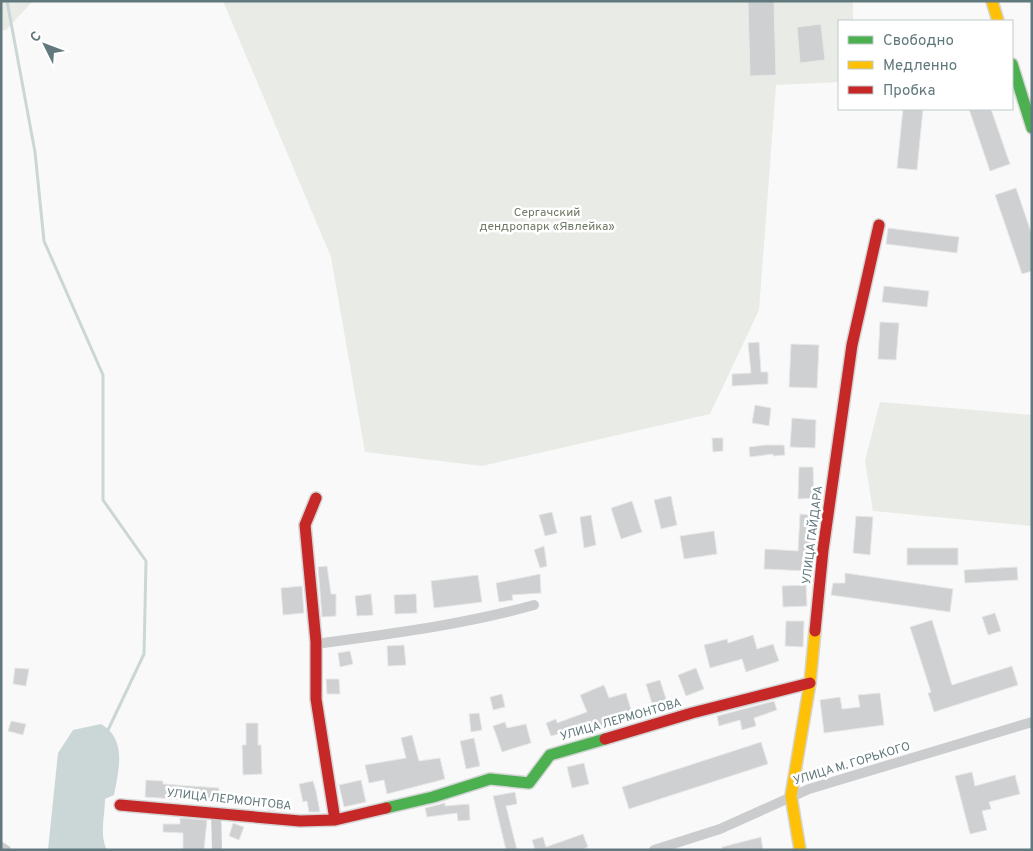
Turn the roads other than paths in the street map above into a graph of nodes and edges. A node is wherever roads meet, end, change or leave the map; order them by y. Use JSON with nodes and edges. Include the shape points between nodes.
{"nodes":[{"id":1,"x":992,"y":1,"type":"edge"},
{"id":2,"x":998,"y":20,"type":"edge"},
{"id":3,"x":1013,"y":67,"type":"edge"},
{"id":4,"x":1032,"y":128,"type":"edge"},
{"id":5,"x":879,"y":226,"type":"dead end"},
{"id":6,"x":316,"y":498,"type":"dead end"},
{"id":7,"x":534,"y":605,"type":"dead end"},
{"id":8,"x":316,"y":644,"type":"junction"},
{"id":9,"x":810,"y":683,"type":"junction"},
{"id":10,"x":1032,"y":722,"type":"edge"},
{"id":11,"x":791,"y":796,"type":"junction"},
{"id":12,"x":120,"y":804,"type":"dead end"},
{"id":13,"x":216,"y":812,"type":"junction"},
{"id":14,"x":335,"y":820,"type":"junction"},
{"id":15,"x":1,"y":847,"type":"edge"},
{"id":16,"x":6,"y":850,"type":"edge"},
{"id":17,"x":217,"y":850,"type":"edge"},
{"id":18,"x":654,"y":850,"type":"edge"},
{"id":19,"x":800,"y":850,"type":"edge"}],
"edges":[{"from":1,"to":2,"type":"street"},
{"from":3,"to":4,"type":"street"},
{"from":5,"to":9,"type":"street","name":"УЛИЦА ГАЙДАРА","via":[[851,354],[823,550]]},
{"from":6,"to":8,"type":"street","via":[[306,525]]},
{"from":7,"to":8,"type":"street","via":[[416,631]]},
{"from":8,"to":14,"type":"street","via":[[316,699]]},
{"from":9,"to":11,"type":"street","name":"УЛИЦА ГАЙДАРА"},
{"from":9,"to":14,"type":"street","name":"УЛИЦА ЛЕРМОНТОВА","via":[[550,755],[529,783],[490,779]]},
{"from":10,"to":11,"type":"street","name":"УЛИЦА М. ГОРЬКОГО"},
{"from":11,"to":18,"type":"street","name":"УЛИЦА М. ГОРЬКОГО","via":[[720,828]]},
{"from":11,"to":19,"type":"street","name":"УЛИЦА ГАЙДАРА"},
{"from":12,"to":13,"type":"street","name":"УЛИЦА ЛЕРМОНТОВА"},
{"from":13,"to":14,"type":"street","name":"УЛИЦА ЛЕРМОНТОВА","via":[[274,819]]},
{"from":13,"to":17,"type":"street"},
{"from":15,"to":16,"type":"street"}]}
